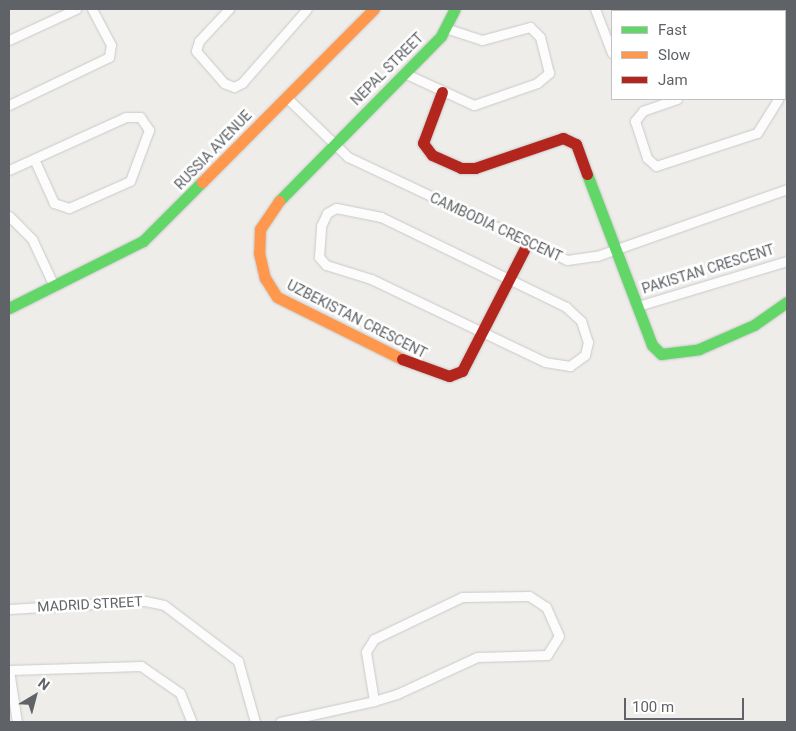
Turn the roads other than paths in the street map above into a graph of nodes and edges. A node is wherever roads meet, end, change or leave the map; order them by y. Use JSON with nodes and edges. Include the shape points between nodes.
{"nodes":[{"id":1,"x":76,"y":9,"type":"edge"},
{"id":2,"x":92,"y":9,"type":"edge"},
{"id":3,"x":229,"y":9,"type":"edge"},
{"id":4,"x":307,"y":9,"type":"edge"},
{"id":5,"x":374,"y":9,"type":"edge"},
{"id":6,"x":455,"y":9,"type":"edge"},
{"id":7,"x":596,"y":9,"type":"edge"},
{"id":8,"x":446,"y":28,"type":"junction"},
{"id":9,"x":9,"y":40,"type":"edge"},
{"id":10,"x":611,"y":50,"type":"edge"},
{"id":11,"x":404,"y":73,"type":"junction"},
{"id":12,"x":442,"y":92,"type":"junction"},
{"id":13,"x":286,"y":97,"type":"junction"},
{"id":14,"x":674,"y":100,"type":"edge"},
{"id":15,"x":777,"y":100,"type":"edge"},
{"id":16,"x":9,"y":105,"type":"edge"},
{"id":17,"x":332,"y":145,"type":"junction"},
{"id":18,"x":34,"y":158,"type":"junction"},
{"id":19,"x":9,"y":170,"type":"edge"},
{"id":20,"x":787,"y":189,"type":"edge"},
{"id":21,"x":9,"y":216,"type":"edge"},
{"id":22,"x":527,"y":244,"type":"junction"},
{"id":23,"x":616,"y":250,"type":"junction"},
{"id":24,"x":787,"y":261,"type":"edge"},
{"id":25,"x":515,"y":282,"type":"junction"},
{"id":26,"x":54,"y":286,"type":"junction"},
{"id":27,"x":787,"y":302,"type":"edge"},
{"id":28,"x":638,"y":306,"type":"junction"},
{"id":29,"x":9,"y":308,"type":"edge"},
{"id":30,"x":484,"y":333,"type":"junction"},
{"id":31,"x":9,"y":609,"type":"edge"},
{"id":32,"x":9,"y":670,"type":"edge"},
{"id":33,"x":374,"y":701,"type":"junction"},
{"id":34,"x":17,"y":722,"type":"edge"},
{"id":35,"x":192,"y":722,"type":"edge"},
{"id":36,"x":255,"y":722,"type":"edge"},
{"id":37,"x":280,"y":722,"type":"edge"}],
"edges":[{"from":1,"to":9,"type":"street"},
{"from":2,"to":16,"type":"street","via":[[111,45],[107,60]]},
{"from":3,"to":4,"type":"street","via":[[199,41],[196,51],[224,83],[234,87],[242,83]]},
{"from":5,"to":13,"type":"street","name":"RUSSIA AVENUE"},
{"from":6,"to":8,"type":"street","name":"NEPAL STREET"},
{"from":7,"to":10,"type":"street"},
{"from":8,"to":11,"type":"street","name":"NEPAL STREET"},
{"from":8,"to":12,"type":"street","via":[[482,40],[530,27],[540,37],[550,70],[542,81],[479,104],[464,103]]},
{"from":11,"to":12,"type":"street"},
{"from":11,"to":17,"type":"street","name":"NEPAL STREET"},
{"from":12,"to":23,"type":"street","name":"PAKISTAN CRESCENT","via":[[424,132],[429,152],[472,169],[570,139],[578,147]]},
{"from":13,"to":17,"type":"street","name":"CAMBODIA CRESCENT"},
{"from":13,"to":26,"type":"street","name":"RUSSIA AVENUE","via":[[143,241]]},
{"from":14,"to":15,"type":"street","via":[[643,111],[635,120],[646,158],[656,166],[757,133]]},
{"from":17,"to":22,"type":"street","name":"CAMBODIA CRESCENT","via":[[356,161]]},
{"from":17,"to":30,"type":"street","name":"UZBEKISTAN CRESCENT","via":[[262,222],[259,252],[272,291],[290,305],[431,374],[449,376],[462,371]]},
{"from":18,"to":18,"type":"street","via":[[126,117],[140,117],[149,130],[130,181],[69,208],[54,202]]},
{"from":18,"to":19,"type":"street"},
{"from":20,"to":23,"type":"street","name":"CAMBODIA CRESCENT"},
{"from":21,"to":26,"type":"street","via":[[32,239]]},
{"from":22,"to":23,"type":"street","name":"CAMBODIA CRESCENT","via":[[574,261]]},
{"from":22,"to":25,"type":"street","name":"UZBEKISTAN CRESCENT"},
{"from":23,"to":28,"type":"street","name":"PAKISTAN CRESCENT"},
{"from":24,"to":28,"type":"street","name":"PAKISTAN CRESCENT"},
{"from":25,"to":30,"type":"street","name":"UZBEKISTAN CRESCENT"},
{"from":25,"to":30,"type":"street","via":[[574,312],[586,335],[585,355],[570,366],[555,365]]},
{"from":25,"to":30,"type":"street","via":[[367,212],[336,208],[324,216],[318,252],[323,263],[372,279]]},
{"from":26,"to":29,"type":"street","name":"RUSSIA AVENUE"},
{"from":27,"to":28,"type":"street","name":"PAKISTAN CRESCENT","via":[[754,325],[698,349],[666,356],[652,345]]},
{"from":31,"to":36,"type":"street","name":"MADRID STREET","via":[[145,601],[164,604],[238,661]]},
{"from":32,"to":34,"type":"street"},
{"from":32,"to":35,"type":"street","via":[[141,666],[180,693]]},
{"from":33,"to":33,"type":"street","via":[[366,657],[368,644],[462,597],[538,598],[546,607],[559,636],[551,653],[474,658]]},
{"from":33,"to":37,"type":"street"}]}
